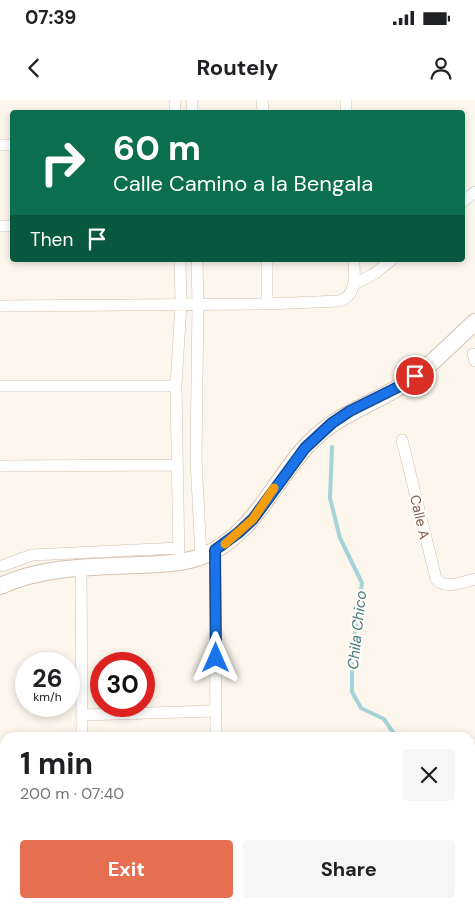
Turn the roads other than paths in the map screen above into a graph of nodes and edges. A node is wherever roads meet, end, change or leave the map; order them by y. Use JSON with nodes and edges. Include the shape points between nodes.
{"nodes":[{"id":1,"x":475,"y":192,"type":"edge"},
{"id":2,"x":465,"y":200,"type":"edge"},
{"id":3,"x":180,"y":262,"type":"edge"},
{"id":4,"x":197,"y":262,"type":"edge"},
{"id":5,"x":267,"y":262,"type":"edge"},
{"id":6,"x":354,"y":262,"type":"edge"},
{"id":7,"x":389,"y":262,"type":"edge"},
{"id":8,"x":354,"y":284,"type":"junction"},
{"id":9,"x":181,"y":304,"type":"junction"},
{"id":10,"x":198,"y":304,"type":"junction"},
{"id":11,"x":267,"y":304,"type":"junction"},
{"id":12,"x":0,"y":306,"type":"edge"},
{"id":13,"x":475,"y":322,"type":"edge"},
{"id":14,"x":0,"y":386,"type":"edge"},
{"id":15,"x":176,"y":386,"type":"junction"},
{"id":16,"x":402,"y":440,"type":"dead end"},
{"id":17,"x":177,"y":465,"type":"junction"},
{"id":18,"x":0,"y":466,"type":"edge"},
{"id":19,"x":208,"y":554,"type":"junction"},
{"id":20,"x":179,"y":555,"type":"junction"},
{"id":21,"x":2,"y":566,"type":"dead end"},
{"id":22,"x":81,"y":568,"type":"junction"},
{"id":23,"x":475,"y":579,"type":"edge"},
{"id":24,"x":0,"y":586,"type":"edge"},
{"id":25,"x":216,"y":711,"type":"junction"},
{"id":26,"x":82,"y":715,"type":"junction"},
{"id":27,"x":82,"y":732,"type":"edge"},
{"id":28,"x":216,"y":732,"type":"edge"}],
"edges":[{"from":1,"to":2,"type":"street"},
{"from":3,"to":9,"type":"street"},
{"from":4,"to":10,"type":"street"},
{"from":5,"to":11,"type":"street"},
{"from":6,"to":8,"type":"street"},
{"from":7,"to":8,"type":"street"},
{"from":8,"to":11,"type":"street","via":[[349,295],[340,301]]},
{"from":9,"to":10,"type":"street"},
{"from":9,"to":12,"type":"street"},
{"from":9,"to":15,"type":"street"},
{"from":10,"to":11,"type":"street"},
{"from":10,"to":19,"type":"street","via":[[196,459]]},
{"from":13,"to":19,"type":"main road","via":[[404,384],[332,423],[305,448],[253,519]]},
{"from":14,"to":15,"type":"street"},
{"from":15,"to":17,"type":"street"},
{"from":16,"to":23,"type":"street","name":"Calle A","via":[[434,574],[439,583],[449,585]]},
{"from":17,"to":18,"type":"street"},
{"from":17,"to":20,"type":"street"},
{"from":19,"to":20,"type":"main road"},
{"from":19,"to":25,"type":"street"},
{"from":20,"to":21,"type":"street","via":[[32,555]]},
{"from":20,"to":22,"type":"main road"},
{"from":22,"to":24,"type":"main road","via":[[45,570]]},
{"from":22,"to":26,"type":"street"},
{"from":25,"to":26,"type":"street"},
{"from":25,"to":28,"type":"street"},
{"from":26,"to":27,"type":"street"}]}
